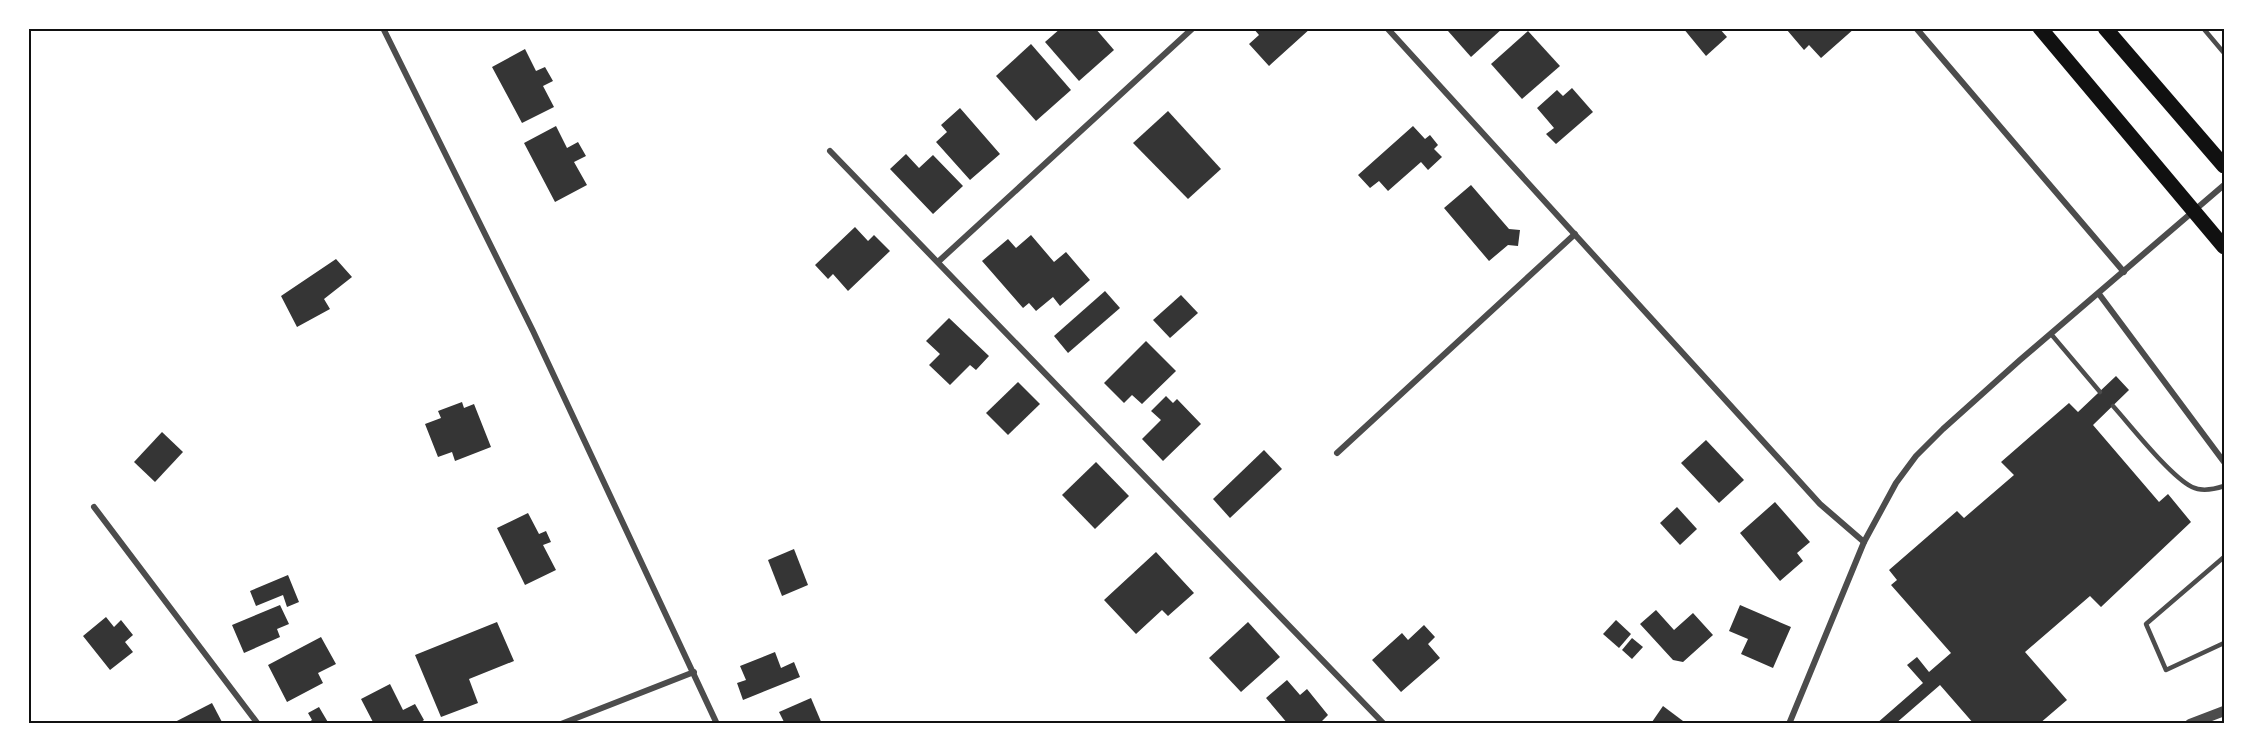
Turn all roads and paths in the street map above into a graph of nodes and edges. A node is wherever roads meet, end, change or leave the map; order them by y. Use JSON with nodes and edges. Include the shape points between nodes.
{"nodes":[{"id":1,"x":383,"y":28,"type":"edge"},
{"id":2,"x":1193,"y":28,"type":"edge"},
{"id":3,"x":1387,"y":28,"type":"edge"},
{"id":4,"x":1916,"y":28,"type":"edge"},
{"id":5,"x":2040,"y":28,"type":"edge"},
{"id":6,"x":2105,"y":28,"type":"edge"},
{"id":7,"x":2203,"y":28,"type":"edge"},
{"id":8,"x":2224,"y":54,"type":"edge"},
{"id":9,"x":830,"y":151,"type":"dead end"},
{"id":10,"x":2224,"y":166,"type":"edge"},
{"id":11,"x":2224,"y":185,"type":"edge"},
{"id":12,"x":2194,"y":212,"type":"junction"},
{"id":13,"x":1575,"y":234,"type":"junction"},
{"id":14,"x":2224,"y":247,"type":"edge"},
{"id":15,"x":939,"y":261,"type":"junction"},
{"id":16,"x":2124,"y":272,"type":"junction"},
{"id":17,"x":2099,"y":294,"type":"junction"},
{"id":18,"x":2051,"y":334,"type":"junction"},
{"id":19,"x":2100,"y":392,"type":"dead end"},
{"id":20,"x":2113,"y":406,"type":"dead end"},
{"id":21,"x":1337,"y":453,"type":"dead end"},
{"id":22,"x":2224,"y":462,"type":"edge"},
{"id":23,"x":2224,"y":486,"type":"edge"},
{"id":24,"x":94,"y":507,"type":"dead end"},
{"id":25,"x":1864,"y":542,"type":"junction"},
{"id":26,"x":2224,"y":557,"type":"edge"},
{"id":27,"x":2224,"y":644,"type":"edge"},
{"id":28,"x":694,"y":672,"type":"junction"},
{"id":29,"x":2224,"y":711,"type":"edge"},
{"id":30,"x":258,"y":723,"type":"edge"},
{"id":31,"x":561,"y":723,"type":"edge"},
{"id":32,"x":717,"y":723,"type":"edge"},
{"id":33,"x":1384,"y":723,"type":"edge"},
{"id":34,"x":1789,"y":723,"type":"edge"},
{"id":35,"x":2190,"y":723,"type":"edge"}],
"edges":[{"from":1,"to":28,"type":"street"},
{"from":2,"to":15,"type":"street"},
{"from":3,"to":13,"type":"street"},
{"from":4,"to":16,"type":"street"},
{"from":5,"to":12,"type":"main road"},
{"from":6,"to":10,"type":"main road"},
{"from":7,"to":8,"type":"lane"},
{"from":9,"to":15,"type":"street"},
{"from":11,"to":12,"type":"street"},
{"from":12,"to":14,"type":"main road"},
{"from":12,"to":16,"type":"street"},
{"from":13,"to":21,"type":"street"},
{"from":13,"to":25,"type":"street","via":[[1820,504]]},
{"from":15,"to":33,"type":"street"},
{"from":16,"to":17,"type":"street"},
{"from":17,"to":18,"type":"street"},
{"from":17,"to":22,"type":"street"},
{"from":18,"to":19,"type":"lane"},
{"from":18,"to":25,"type":"street","via":[[1916,456],[1896,483]]},
{"from":20,"to":23,"type":"lane","via":[[2179,478],[2194,488]]},
{"from":24,"to":30,"type":"street"},
{"from":25,"to":34,"type":"street"},
{"from":26,"to":27,"type":"lane","via":[[2146,624],[2166,670]]},
{"from":28,"to":31,"type":"street"},
{"from":28,"to":32,"type":"street"},
{"from":29,"to":35,"type":"street"}]}
